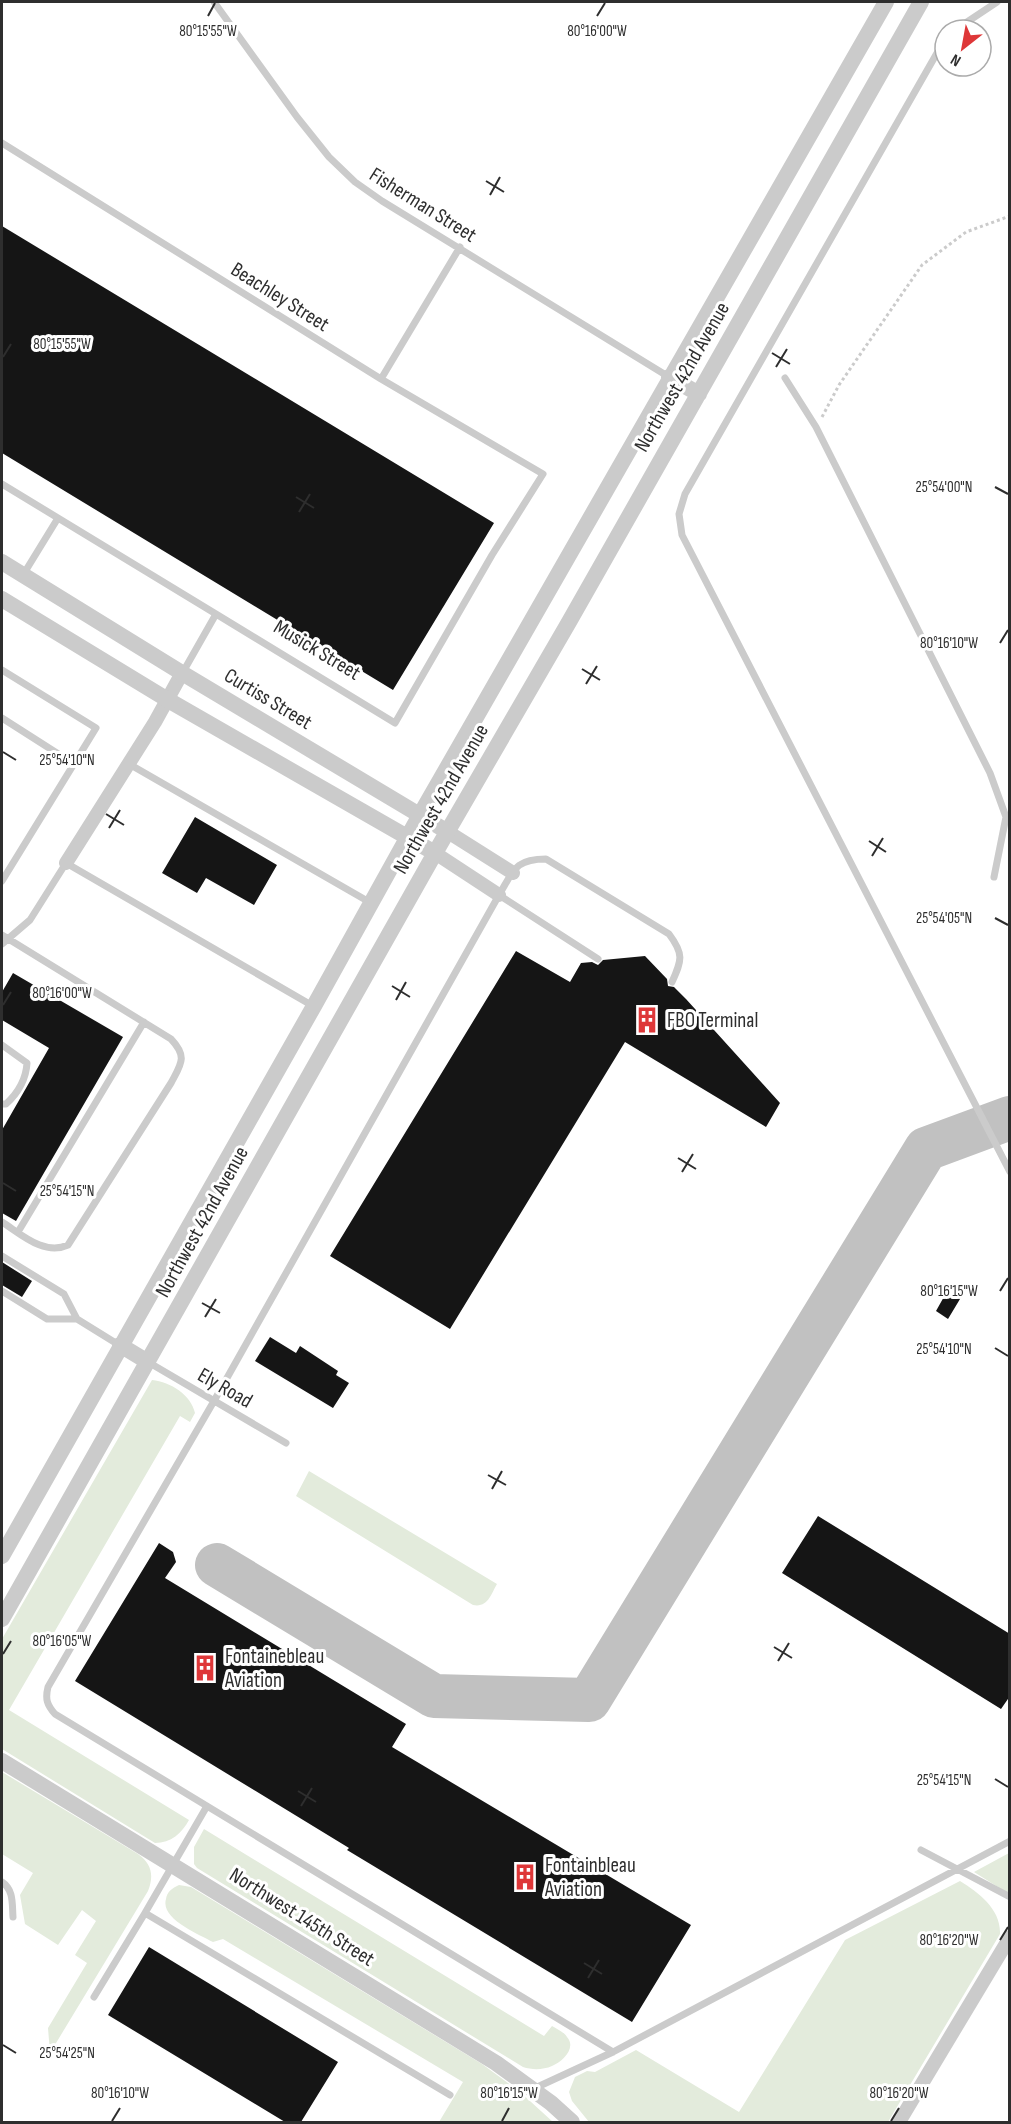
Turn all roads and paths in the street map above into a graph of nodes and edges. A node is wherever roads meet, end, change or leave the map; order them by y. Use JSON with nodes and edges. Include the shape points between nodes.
{"nodes":[{"id":1,"x":214,"y":2,"type":"edge"},
{"id":2,"x":886,"y":2,"type":"edge"},
{"id":3,"x":921,"y":2,"type":"edge"},
{"id":4,"x":997,"y":2,"type":"edge"},
{"id":5,"x":973,"y":18,"type":"edge"},
{"id":6,"x":933,"y":60,"type":"edge"},
{"id":7,"x":2,"y":143,"type":"edge"},
{"id":8,"x":1010,"y":216,"type":"edge"},
{"id":9,"x":459,"y":247,"type":"junction"},
{"id":10,"x":669,"y":377,"type":"junction"},
{"id":11,"x":785,"y":378,"type":"dead end"},
{"id":12,"x":381,"y":379,"type":"junction"},
{"id":13,"x":699,"y":394,"type":"junction"},
{"id":14,"x":816,"y":428,"type":"junction"},
{"id":15,"x":543,"y":474,"type":"joint"},
{"id":16,"x":2,"y":484,"type":"edge"},
{"id":17,"x":58,"y":518,"type":"junction"},
{"id":18,"x":2,"y":562,"type":"edge"},
{"id":19,"x":23,"y":575,"type":"junction"},
{"id":20,"x":2,"y":599,"type":"edge"},
{"id":21,"x":216,"y":614,"type":"junction"},
{"id":22,"x":2,"y":670,"type":"edge"},
{"id":23,"x":182,"y":673,"type":"junction"},
{"id":24,"x":168,"y":700,"type":"junction"},
{"id":25,"x":2,"y":718,"type":"edge"},
{"id":26,"x":74,"y":764,"type":"junction"},
{"id":27,"x":129,"y":764,"type":"junction"},
{"id":28,"x":420,"y":815,"type":"junction"},
{"id":29,"x":448,"y":832,"type":"junction"},
{"id":30,"x":408,"y":837,"type":"junction"},
{"id":31,"x":435,"y":853,"type":"junction"},
{"id":32,"x":66,"y":862,"type":"junction"},
{"id":33,"x":513,"y":873,"type":"junction"},
{"id":34,"x":994,"y":877,"type":"dead end"},
{"id":35,"x":2,"y":881,"type":"edge"},
{"id":36,"x":500,"y":895,"type":"junction"},
{"id":37,"x":371,"y":903,"type":"junction"},
{"id":38,"x":3,"y":940,"type":"edge"},
{"id":39,"x":598,"y":959,"type":"dead end"},
{"id":40,"x":672,"y":982,"type":"dead end"},
{"id":41,"x":314,"y":1006,"type":"junction"},
{"id":42,"x":144,"y":1022,"type":"junction"},
{"id":43,"x":2,"y":1045,"type":"edge"},
{"id":44,"x":2,"y":1104,"type":"edge"},
{"id":45,"x":1010,"y":1172,"type":"edge"},
{"id":46,"x":2,"y":1222,"type":"edge"},
{"id":47,"x":18,"y":1232,"type":"junction"},
{"id":48,"x":2,"y":1256,"type":"edge"},
{"id":49,"x":2,"y":1291,"type":"edge"},
{"id":50,"x":77,"y":1319,"type":"junction"},
{"id":51,"x":120,"y":1345,"type":"junction"},
{"id":52,"x":148,"y":1362,"type":"junction"},
{"id":53,"x":214,"y":1401,"type":"junction"},
{"id":54,"x":286,"y":1443,"type":"dead end"},
{"id":55,"x":2,"y":1556,"type":"edge"},
{"id":56,"x":2,"y":1619,"type":"edge"},
{"id":57,"x":2,"y":1761,"type":"edge"},
{"id":58,"x":207,"y":1806,"type":"junction"},
{"id":59,"x":1010,"y":1840,"type":"edge"},
{"id":60,"x":921,"y":1850,"type":"dead end"},
{"id":61,"x":172,"y":1865,"type":"junction"},
{"id":62,"x":956,"y":1869,"type":"junction"},
{"id":63,"x":2,"y":1882,"type":"edge"},
{"id":64,"x":1010,"y":1898,"type":"edge"},
{"id":65,"x":145,"y":1913,"type":"junction"},
{"id":66,"x":14,"y":1917,"type":"dead end"},
{"id":67,"x":1010,"y":1937,"type":"edge"},
{"id":68,"x":94,"y":1997,"type":"dead end"},
{"id":69,"x":613,"y":2052,"type":"junction"},
{"id":70,"x":533,"y":2089,"type":"junction"},
{"id":71,"x":450,"y":2095,"type":"dead end"},
{"id":72,"x":572,"y":2122,"type":"edge"},
{"id":73,"x":899,"y":2122,"type":"edge"}],
"edges":[{"from":1,"to":9,"type":"lane","name":"Fisherman Street","via":[[329,157],[382,201]]},
{"from":2,"to":10,"type":"street","name":"Northwest 42nd Avenue"},
{"from":3,"to":13,"type":"street","name":"Northwest 42nd Avenue"},
{"from":4,"to":5,"type":"lane"},
{"from":6,"to":45,"type":"lane","via":[[685,494],[679,514],[682,535]]},
{"from":7,"to":12,"type":"lane","name":"Beachley Street"},
{"from":8,"to":14,"type":"path","via":[[966,232],[922,265],[839,385]]},
{"from":9,"to":10,"type":"lane","name":"Fisherman Street"},
{"from":9,"to":12,"type":"lane"},
{"from":10,"to":13,"type":"street"},
{"from":10,"to":28,"type":"street","name":"Northwest 42nd Avenue"},
{"from":11,"to":14,"type":"lane"},
{"from":12,"to":15,"type":"lane","name":"Beachley Street"},
{"from":13,"to":29,"type":"street","name":"Northwest 42nd Avenue"},
{"from":14,"to":34,"type":"lane","via":[[990,773],[1006,817]]},
{"from":15,"to":21,"type":"lane","name":"Musick Street","via":[[395,723]]},
{"from":16,"to":17,"type":"lane"},
{"from":17,"to":19,"type":"lane"},
{"from":17,"to":21,"type":"lane"},
{"from":18,"to":19,"type":"street","name":"Curtiss Street"},
{"from":19,"to":23,"type":"street","name":"Curtiss Street"},
{"from":20,"to":24,"type":"street"},
{"from":21,"to":23,"type":"lane"},
{"from":22,"to":26,"type":"lane","via":[[96,728]]},
{"from":23,"to":24,"type":"street"},
{"from":23,"to":28,"type":"street","name":"Curtiss Street"},
{"from":24,"to":27,"type":"street"},
{"from":24,"to":30,"type":"street"},
{"from":25,"to":26,"type":"lane"},
{"from":26,"to":35,"type":"lane"},
{"from":27,"to":32,"type":"street"},
{"from":27,"to":37,"type":"lane"},
{"from":28,"to":29,"type":"street","name":"Curtiss Street"},
{"from":28,"to":30,"type":"street","name":"Northwest 42nd Avenue"},
{"from":29,"to":31,"type":"street","name":"Northwest 42nd Avenue"},
{"from":29,"to":33,"type":"street","name":"Curtiss Street"},
{"from":30,"to":31,"type":"street"},
{"from":30,"to":37,"type":"street","name":"Northwest 42nd Avenue"},
{"from":31,"to":36,"type":"street"},
{"from":31,"to":52,"type":"street","name":"Northwest 42nd Avenue"},
{"from":32,"to":38,"type":"lane","via":[[30,920]]},
{"from":32,"to":41,"type":"lane"},
{"from":33,"to":36,"type":"lane"},
{"from":33,"to":40,"type":"lane","via":[[530,859],[546,859],[669,934],[679,947],[681,962]]},
{"from":36,"to":39,"type":"lane"},
{"from":36,"to":53,"type":"lane"},
{"from":37,"to":41,"type":"street","name":"Northwest 42nd Avenue"},
{"from":38,"to":42,"type":"lane"},
{"from":41,"to":51,"type":"street","name":"Northwest 42nd Avenue"},
{"from":42,"to":47,"type":"lane"},
{"from":42,"to":47,"type":"lane","via":[[180,1049],[182,1062],[171,1083],[68,1245],[47,1248]]},
{"from":43,"to":44,"type":"lane","via":[[27,1063],[16,1094]]},
{"from":46,"to":47,"type":"lane"},
{"from":48,"to":50,"type":"lane","via":[[64,1294]]},
{"from":49,"to":50,"type":"lane","via":[[47,1319]]},
{"from":50,"to":51,"type":"lane"},
{"from":51,"to":52,"type":"street"},
{"from":51,"to":55,"type":"street","name":"Northwest 42nd Avenue"},
{"from":52,"to":53,"type":"lane","name":"Ely Road"},
{"from":52,"to":56,"type":"street","name":"Northwest 42nd Avenue"},
{"from":53,"to":54,"type":"lane","name":"Ely Road"},
{"from":53,"to":58,"type":"lane","via":[[46,1696],[47,1705],[55,1714]]},
{"from":57,"to":61,"type":"street","name":"Northwest 145th Street"},
{"from":58,"to":61,"type":"lane"},
{"from":58,"to":69,"type":"lane"},
{"from":59,"to":62,"type":"lane"},
{"from":60,"to":62,"type":"lane"},
{"from":61,"to":65,"type":"lane"},
{"from":61,"to":70,"type":"street","name":"Northwest 145th Street"},
{"from":62,"to":64,"type":"lane"},
{"from":62,"to":69,"type":"lane"},
{"from":63,"to":66,"type":"lane","via":[[11,1894]]},
{"from":65,"to":68,"type":"lane"},
{"from":65,"to":71,"type":"lane"},
{"from":67,"to":73,"type":"street"},
{"from":69,"to":70,"type":"lane"},
{"from":70,"to":72,"type":"street","name":"Northwest 145th Street"}]}
